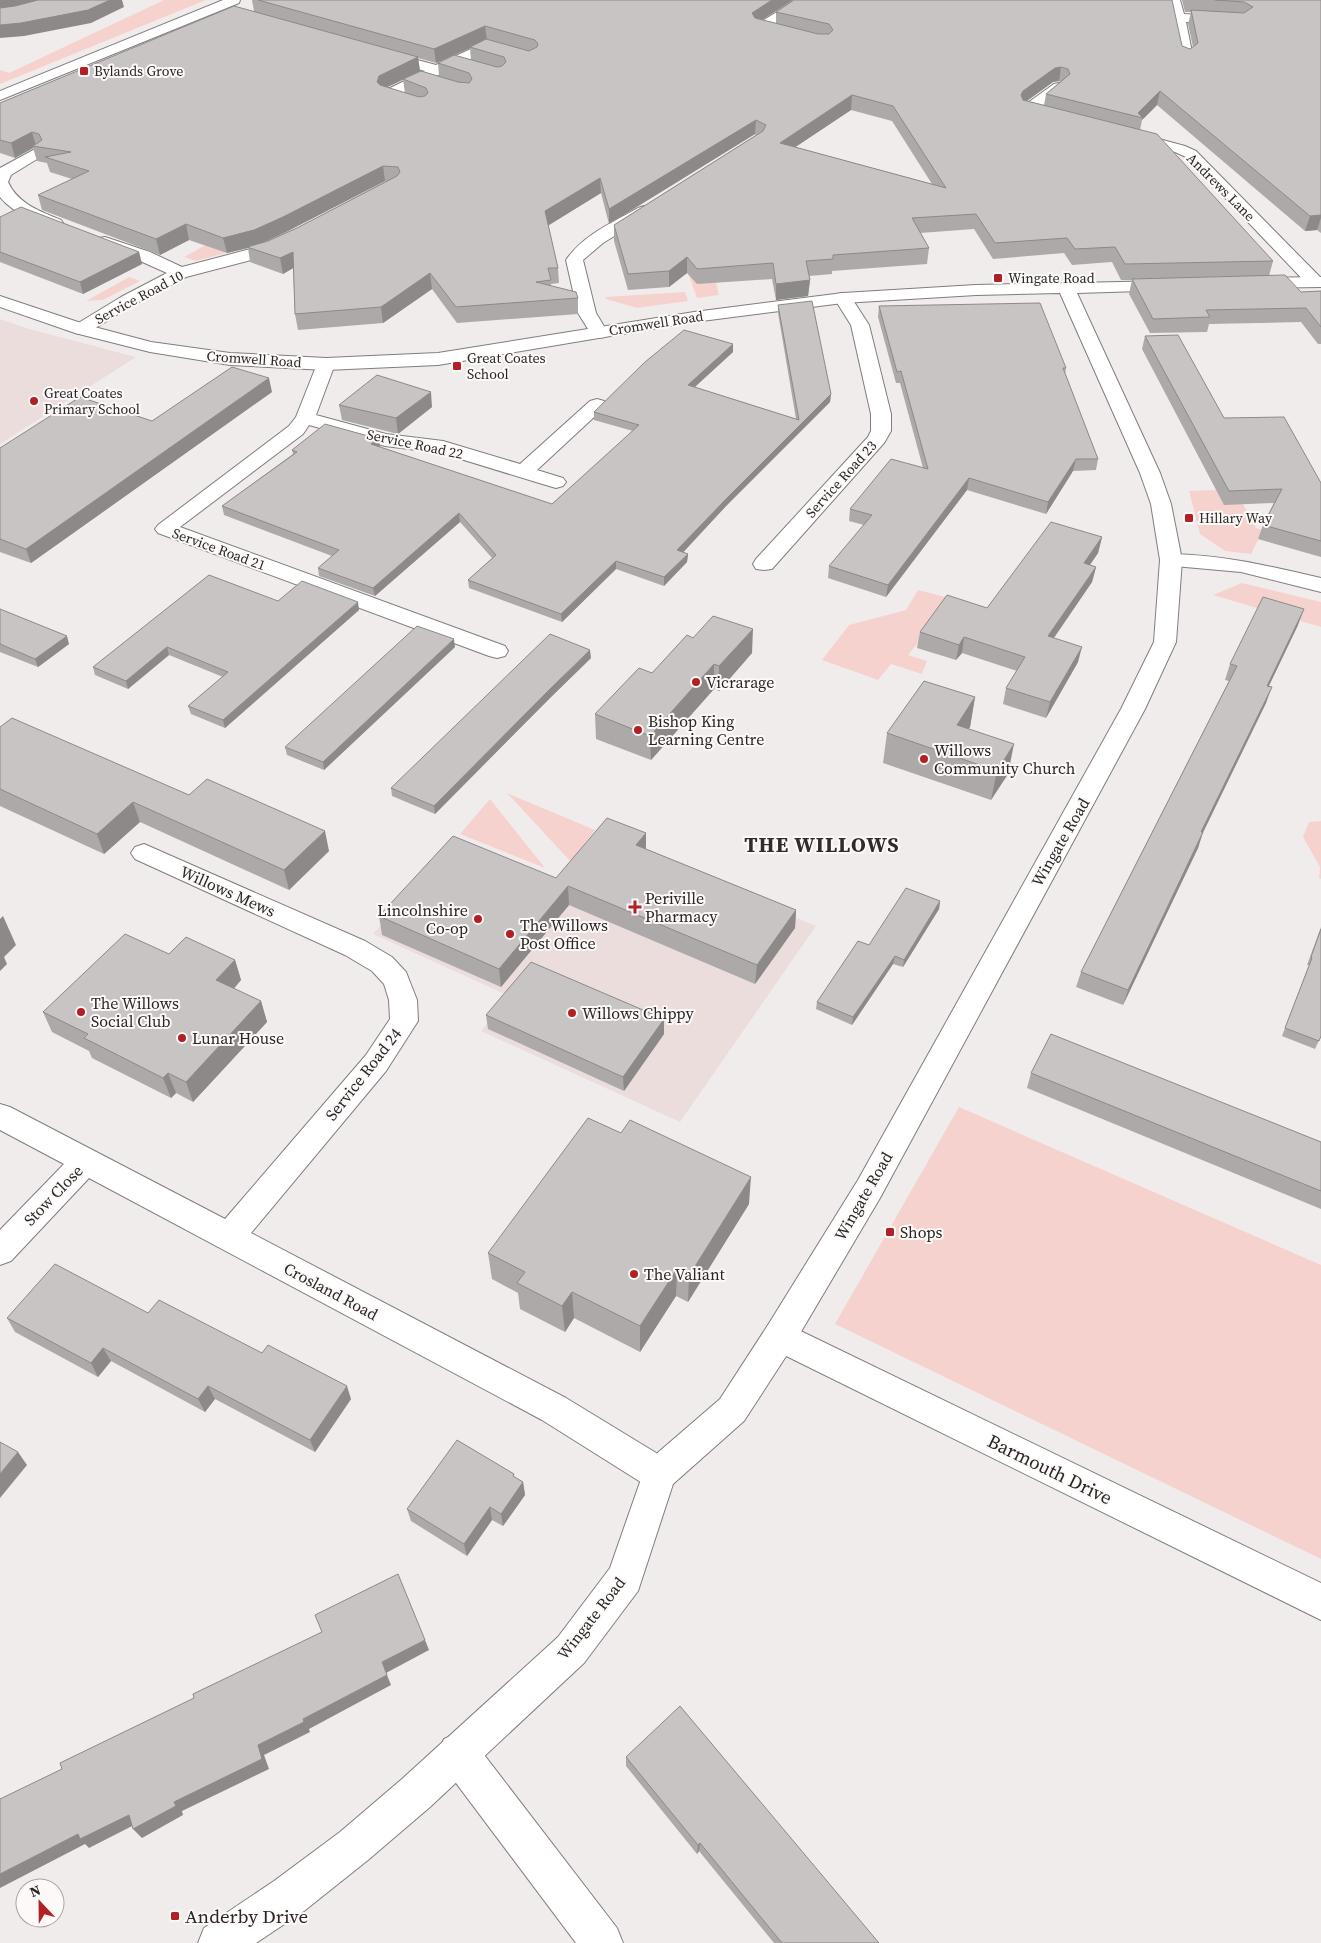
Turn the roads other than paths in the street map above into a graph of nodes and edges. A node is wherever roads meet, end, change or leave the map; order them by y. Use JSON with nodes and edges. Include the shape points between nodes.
{"nodes":[{"id":1,"x":806,"y":0,"type":"edge"},
{"id":2,"x":1174,"y":0,"type":"edge"},
{"id":3,"x":234,"y":6,"type":"edge"},
{"id":4,"x":1178,"y":18,"type":"junction"},
{"id":5,"x":1241,"y":21,"type":"edge"},
{"id":6,"x":796,"y":36,"type":"edge"},
{"id":7,"x":375,"y":52,"type":"edge"},
{"id":8,"x":524,"y":57,"type":"edge"},
{"id":9,"x":1186,"y":57,"type":"edge"},
{"id":10,"x":453,"y":62,"type":"junction"},
{"id":11,"x":470,"y":67,"type":"edge"},
{"id":12,"x":438,"y":77,"type":"junction"},
{"id":13,"x":1060,"y":87,"type":"edge"},
{"id":14,"x":0,"y":96,"type":"edge"},
{"id":15,"x":421,"y":106,"type":"edge"},
{"id":16,"x":1068,"y":120,"type":"edge"},
{"id":17,"x":1123,"y":134,"type":"edge"},
{"id":18,"x":37,"y":153,"type":"edge"},
{"id":19,"x":0,"y":182,"type":"edge"},
{"id":20,"x":658,"y":202,"type":"edge"},
{"id":21,"x":71,"y":229,"type":"edge"},
{"id":22,"x":302,"y":234,"type":"edge"},
{"id":23,"x":92,"y":237,"type":"edge"},
{"id":24,"x":180,"y":273,"type":"junction"},
{"id":25,"x":1318,"y":282,"type":"edge"},
{"id":26,"x":1236,"y":284,"type":"edge"},
{"id":27,"x":1186,"y":285,"type":"edge"},
{"id":28,"x":1066,"y":288,"type":"junction"},
{"id":29,"x":843,"y":298,"type":"junction"},
{"id":30,"x":0,"y":302,"type":"edge"},
{"id":31,"x":81,"y":329,"type":"junction"},
{"id":32,"x":599,"y":333,"type":"junction"},
{"id":33,"x":326,"y":364,"type":"junction"},
{"id":34,"x":597,"y":405,"type":"dead end"},
{"id":35,"x":306,"y":418,"type":"junction"},
{"id":36,"x":523,"y":472,"type":"junction"},
{"id":37,"x":556,"y":482,"type":"dead end"},
{"id":38,"x":1171,"y":560,"type":"junction"},
{"id":39,"x":764,"y":564,"type":"dead end"},
{"id":40,"x":1321,"y":585,"type":"edge"},
{"id":41,"x":497,"y":651,"type":"dead end"},
{"id":42,"x":144,"y":853,"type":"dead end"},
{"id":43,"x":311,"y":928,"type":"joint"},
{"id":44,"x":0,"y":1116,"type":"edge"},
{"id":45,"x":85,"y":1162,"type":"junction"},
{"id":46,"x":229,"y":1237,"type":"junction"},
{"id":47,"x":0,"y":1251,"type":"edge"},
{"id":48,"x":780,"y":1336,"type":"junction"},
{"id":49,"x":658,"y":1474,"type":"junction"},
{"id":50,"x":1321,"y":1602,"type":"edge"},
{"id":51,"x":458,"y":1753,"type":"junction"},
{"id":52,"x":219,"y":1943,"type":"edge"},
{"id":53,"x":602,"y":1943,"type":"edge"}],
"edges":[{"from":1,"to":6,"type":"street","via":[[760,26]]},
{"from":2,"to":4,"type":"street"},
{"from":3,"to":14,"type":"street","via":[[216,7]]},
{"from":4,"to":5,"type":"street"},
{"from":4,"to":9,"type":"street"},
{"from":7,"to":12,"type":"street"},
{"from":8,"to":10,"type":"street","via":[[486,46]]},
{"from":10,"to":11,"type":"street"},
{"from":10,"to":12,"type":"street"},
{"from":12,"to":15,"type":"street","via":[[421,78],[387,95]]},
{"from":13,"to":16,"type":"street","via":[[1027,110]]},
{"from":17,"to":25,"type":"street","name":"Andrews Lane","via":[[1191,154]]},
{"from":18,"to":19,"type":"street","via":[[4,172]]},
{"from":19,"to":21,"type":"street","via":[[4,193],[16,205]]},
{"from":20,"to":32,"type":"street","via":[[592,243],[574,260],[587,313]]},
{"from":22,"to":24,"type":"street","name":"Service Road 10","via":[[264,251]]},
{"from":23,"to":24,"type":"street"},
{"from":24,"to":31,"type":"street","name":"Service Road 10"},
{"from":25,"to":26,"type":"street"},
{"from":27,"to":28,"type":"street","name":"Cromwell Road"},
{"from":28,"to":29,"type":"street","name":"Cromwell Road"},
{"from":28,"to":38,"type":"street","name":"Wingate Road","via":[[1150,473],[1161,504]]},
{"from":29,"to":32,"type":"street","name":"Cromwell Road","via":[[764,306]]},
{"from":29,"to":39,"type":"street","name":"Service Road 23","via":[[860,326],[881,414],[882,431]]},
{"from":30,"to":31,"type":"street","name":"Cromwell Road"},
{"from":31,"to":33,"type":"street","name":"Cromwell Road","via":[[181,353]]},
{"from":32,"to":33,"type":"street","name":"Cromwell Road","via":[[438,359]]},
{"from":33,"to":35,"type":"street","name":"Service Road 21"},
{"from":34,"to":36,"type":"street"},
{"from":35,"to":36,"type":"street","name":"Service Road 22","via":[[394,442],[443,447]]},
{"from":35,"to":41,"type":"street","name":"Service Road 21","via":[[280,443],[165,529]]},
{"from":36,"to":37,"type":"street","name":"Service Road 22"},
{"from":38,"to":40,"type":"street","via":[[1204,560],[1241,566]]},
{"from":38,"to":48,"type":"street","name":"Wingate Road","via":[[1165,642],[1133,709],[869,1189]]},
{"from":42,"to":43,"type":"street","name":"Willows Mews"},
{"from":43,"to":46,"type":"street","name":"Service Road 24","via":[[382,964],[396,979],[403,1000],[404,1021],[376,1063]]},
{"from":44,"to":45,"type":"street","name":"Crosland Road"},
{"from":45,"to":46,"type":"street","name":"Crosland Road"},
{"from":45,"to":47,"type":"street","name":"Stow Close"},
{"from":46,"to":49,"type":"street","name":"Crosland Road","via":[[554,1408]]},
{"from":48,"to":49,"type":"street","name":"Wingate Road","via":[[732,1410]]},
{"from":48,"to":50,"type":"street","name":"Barmouth Drive"},
{"from":49,"to":51,"type":"street","name":"Wingate Road","via":[[625,1578],[571,1650]]},
{"from":51,"to":52,"type":"street","name":"Wingate Road","via":[[354,1846],[289,1896]]},
{"from":51,"to":53,"type":"street"}]}
